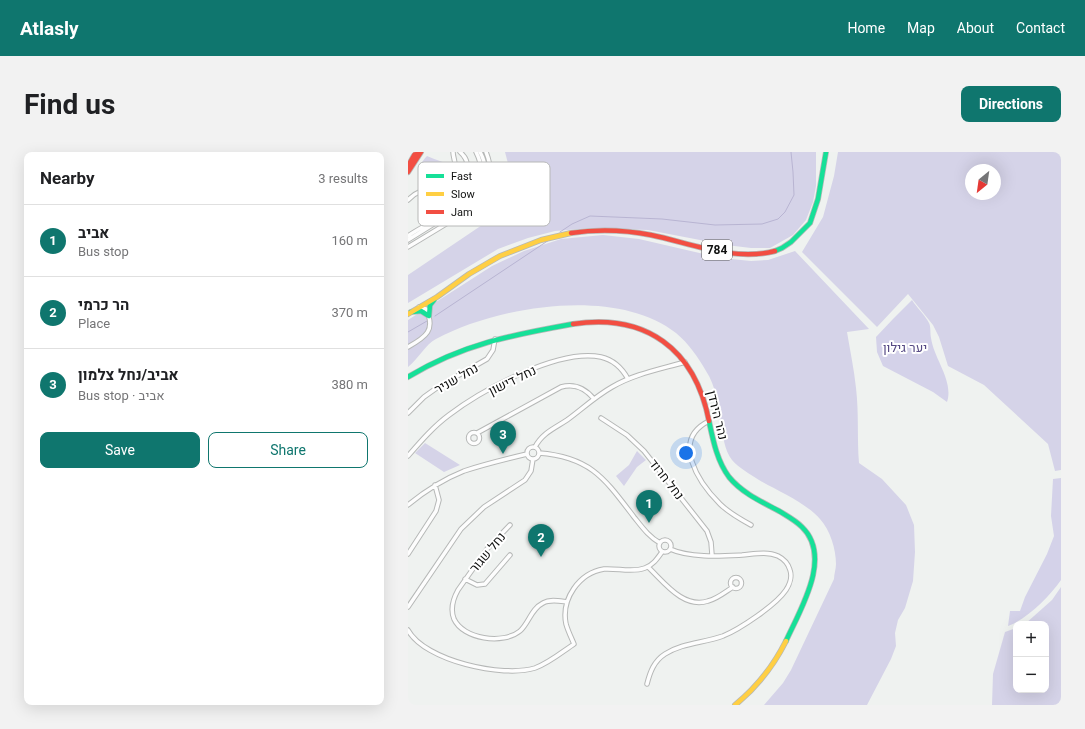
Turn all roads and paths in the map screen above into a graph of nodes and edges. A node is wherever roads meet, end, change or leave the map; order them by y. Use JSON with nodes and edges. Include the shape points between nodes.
{"nodes":[{"id":1,"x":416,"y":152,"type":"edge"},
{"id":2,"x":421,"y":152,"type":"edge"},
{"id":3,"x":453,"y":152,"type":"edge"},
{"id":4,"x":460,"y":152,"type":"edge"},
{"id":5,"x":476,"y":152,"type":"edge"},
{"id":6,"x":480,"y":152,"type":"edge"},
{"id":7,"x":486,"y":152,"type":"edge"},
{"id":8,"x":826,"y":152,"type":"edge"},
{"id":9,"x":454,"y":162,"type":"edge"},
{"id":10,"x":466,"y":162,"type":"edge"},
{"id":11,"x":480,"y":162,"type":"edge"},
{"id":12,"x":484,"y":162,"type":"edge"},
{"id":13,"x":489,"y":162,"type":"edge"},
{"id":14,"x":408,"y":166,"type":"edge"},
{"id":15,"x":408,"y":172,"type":"edge"},
{"id":16,"x":418,"y":193,"type":"edge"},
{"id":17,"x":408,"y":200,"type":"edge"},
{"id":18,"x":428,"y":226,"type":"edge"},
{"id":19,"x":431,"y":226,"type":"edge"},
{"id":20,"x":443,"y":226,"type":"edge"},
{"id":21,"x":408,"y":236,"type":"edge"},
{"id":22,"x":408,"y":240,"type":"edge"},
{"id":23,"x":408,"y":247,"type":"edge"},
{"id":24,"x":437,"y":296,"type":"junction"},
{"id":25,"x":418,"y":307,"type":"junction"},
{"id":26,"x":409,"y":313,"type":"edge"},
{"id":27,"x":429,"y":316,"type":"junction"},
{"id":28,"x":495,"y":339,"type":"junction"},
{"id":29,"x":408,"y":347,"type":"edge"},
{"id":30,"x":685,"y":362,"type":"junction"},
{"id":31,"x":408,"y":377,"type":"edge"},
{"id":32,"x":628,"y":379,"type":"junction"},
{"id":33,"x":594,"y":399,"type":"junction"},
{"id":34,"x":408,"y":413,"type":"edge"},
{"id":35,"x":601,"y":418,"type":"dead end"},
{"id":36,"x":709,"y":422,"type":"junction"},
{"id":37,"x":477,"y":433,"type":"dead end"},
{"id":38,"x":535,"y":447,"type":"junction"},
{"id":39,"x":539,"y":453,"type":"junction"},
{"id":40,"x":528,"y":454,"type":"junction"},
{"id":41,"x":408,"y":456,"type":"edge"},
{"id":42,"x":533,"y":459,"type":"junction"},
{"id":43,"x":435,"y":485,"type":"junction"},
{"id":44,"x":408,"y":505,"type":"edge"},
{"id":45,"x":510,"y":525,"type":"dead end"},
{"id":46,"x":751,"y":525,"type":"dead end"},
{"id":47,"x":660,"y":544,"type":"junction"},
{"id":48,"x":670,"y":549,"type":"junction"},
{"id":49,"x":662,"y":552,"type":"junction"},
{"id":50,"x":408,"y":554,"type":"edge"},
{"id":51,"x":510,"y":555,"type":"dead end"},
{"id":52,"x":712,"y":555,"type":"junction"},
{"id":53,"x":648,"y":567,"type":"junction"},
{"id":54,"x":465,"y":579,"type":"junction"},
{"id":55,"x":733,"y":587,"type":"dead end"},
{"id":56,"x":567,"y":602,"type":"junction"},
{"id":57,"x":408,"y":607,"type":"edge"},
{"id":58,"x":408,"y":630,"type":"edge"},
{"id":59,"x":647,"y":684,"type":"dead end"},
{"id":60,"x":735,"y":705,"type":"edge"}],
"edges":[{"from":1,"to":14,"type":"street"},
{"from":2,"to":15,"type":"street"},
{"from":3,"to":9,"type":"street"},
{"from":4,"to":10,"type":"street"},
{"from":5,"to":11,"type":"street"},
{"from":6,"to":12,"type":"street"},
{"from":7,"to":13,"type":"street"},
{"from":8,"to":24,"type":"street","number":"784","via":[[817,202],[810,222],[779,250],[762,254],[728,252],[643,233],[584,231],[543,239],[508,252],[474,270]]},
{"from":16,"to":17,"type":"street"},
{"from":18,"to":21,"type":"street"},
{"from":19,"to":22,"type":"street"},
{"from":20,"to":23,"type":"street"},
{"from":24,"to":25,"type":"street","number":"784"},
{"from":24,"to":27,"type":"street","via":[[430,305]]},
{"from":25,"to":26,"type":"street","number":"784"},
{"from":25,"to":27,"type":"street","via":[[426,309]]},
{"from":26,"to":27,"type":"street","via":[[421,311]]},
{"from":27,"to":29,"type":"street","via":[[428,332]]},
{"from":28,"to":30,"type":"street","name":"נהר הירדן","via":[[573,324],[616,323],[652,334]]},
{"from":28,"to":31,"type":"street","name":"נהר הירדן","via":[[449,354]]},
{"from":28,"to":34,"type":"street","name":"נחל שניר","via":[[493,350],[487,359],[438,387]]},
{"from":30,"to":32,"type":"street"},
{"from":30,"to":36,"type":"street","name":"נהר הירדן","via":[[704,396]]},
{"from":32,"to":33,"type":"street","via":[[612,386]]},
{"from":32,"to":41,"type":"street","name":"נחל דישון","via":[[618,365],[601,357],[576,358],[542,365],[509,380],[458,409],[434,428]]},
{"from":33,"to":37,"type":"street","via":[[578,386],[561,387]]},
{"from":33,"to":38,"type":"street","via":[[545,434]]},
{"from":35,"to":52,"type":"street","name":"נחל חרוד","via":[[630,438],[650,458],[705,529]]},
{"from":36,"to":46,"type":"street","via":[[693,434],[691,459],[715,499],[732,514]]},
{"from":36,"to":60,"type":"street","name":"נהר הירדן","via":[[716,452],[731,479],[747,493],[799,524],[810,536],[815,551],[813,580],[782,650],[764,679]]},
{"from":38,"to":39,"type":"street"},
{"from":38,"to":40,"type":"street","via":[[530,448]]},
{"from":39,"to":42,"type":"street"},
{"from":39,"to":47,"type":"street","via":[[562,456],[591,468],[609,484],[649,536]]},
{"from":40,"to":42,"type":"street"},
{"from":40,"to":43,"type":"street","via":[[464,471]]},
{"from":42,"to":57,"type":"street","via":[[531,470],[525,480],[484,507],[461,529]]},
{"from":43,"to":44,"type":"street"},
{"from":43,"to":50,"type":"street","via":[[439,500],[436,511]]},
{"from":45,"to":54,"type":"street","name":"נחל שגור","via":[[487,549]]},
{"from":47,"to":48,"type":"street","via":[[668,541]]},
{"from":47,"to":49,"type":"street"},
{"from":48,"to":49,"type":"street"},
{"from":48,"to":52,"type":"street","via":[[686,554]]},
{"from":49,"to":53,"type":"street"},
{"from":51,"to":54,"type":"street","name":"נחל שגור","via":[[485,584],[477,585]]},
{"from":52,"to":59,"type":"street","via":[[776,555],[782,558],[789,568],[789,586],[762,612],[734,631],[664,654],[652,668]]},
{"from":53,"to":55,"type":"street","via":[[678,595],[692,602],[710,601]]},
{"from":53,"to":56,"type":"street","via":[[593,572],[577,584]]},
{"from":54,"to":56,"type":"street","name":"נחל שגור","via":[[454,596],[453,615],[461,628],[479,636],[498,638],[514,635],[524,628],[534,610],[541,604],[552,601]]},
{"from":56,"to":58,"type":"street","via":[[566,622],[574,644],[540,666],[522,671],[466,665],[448,659],[421,645]]}]}
